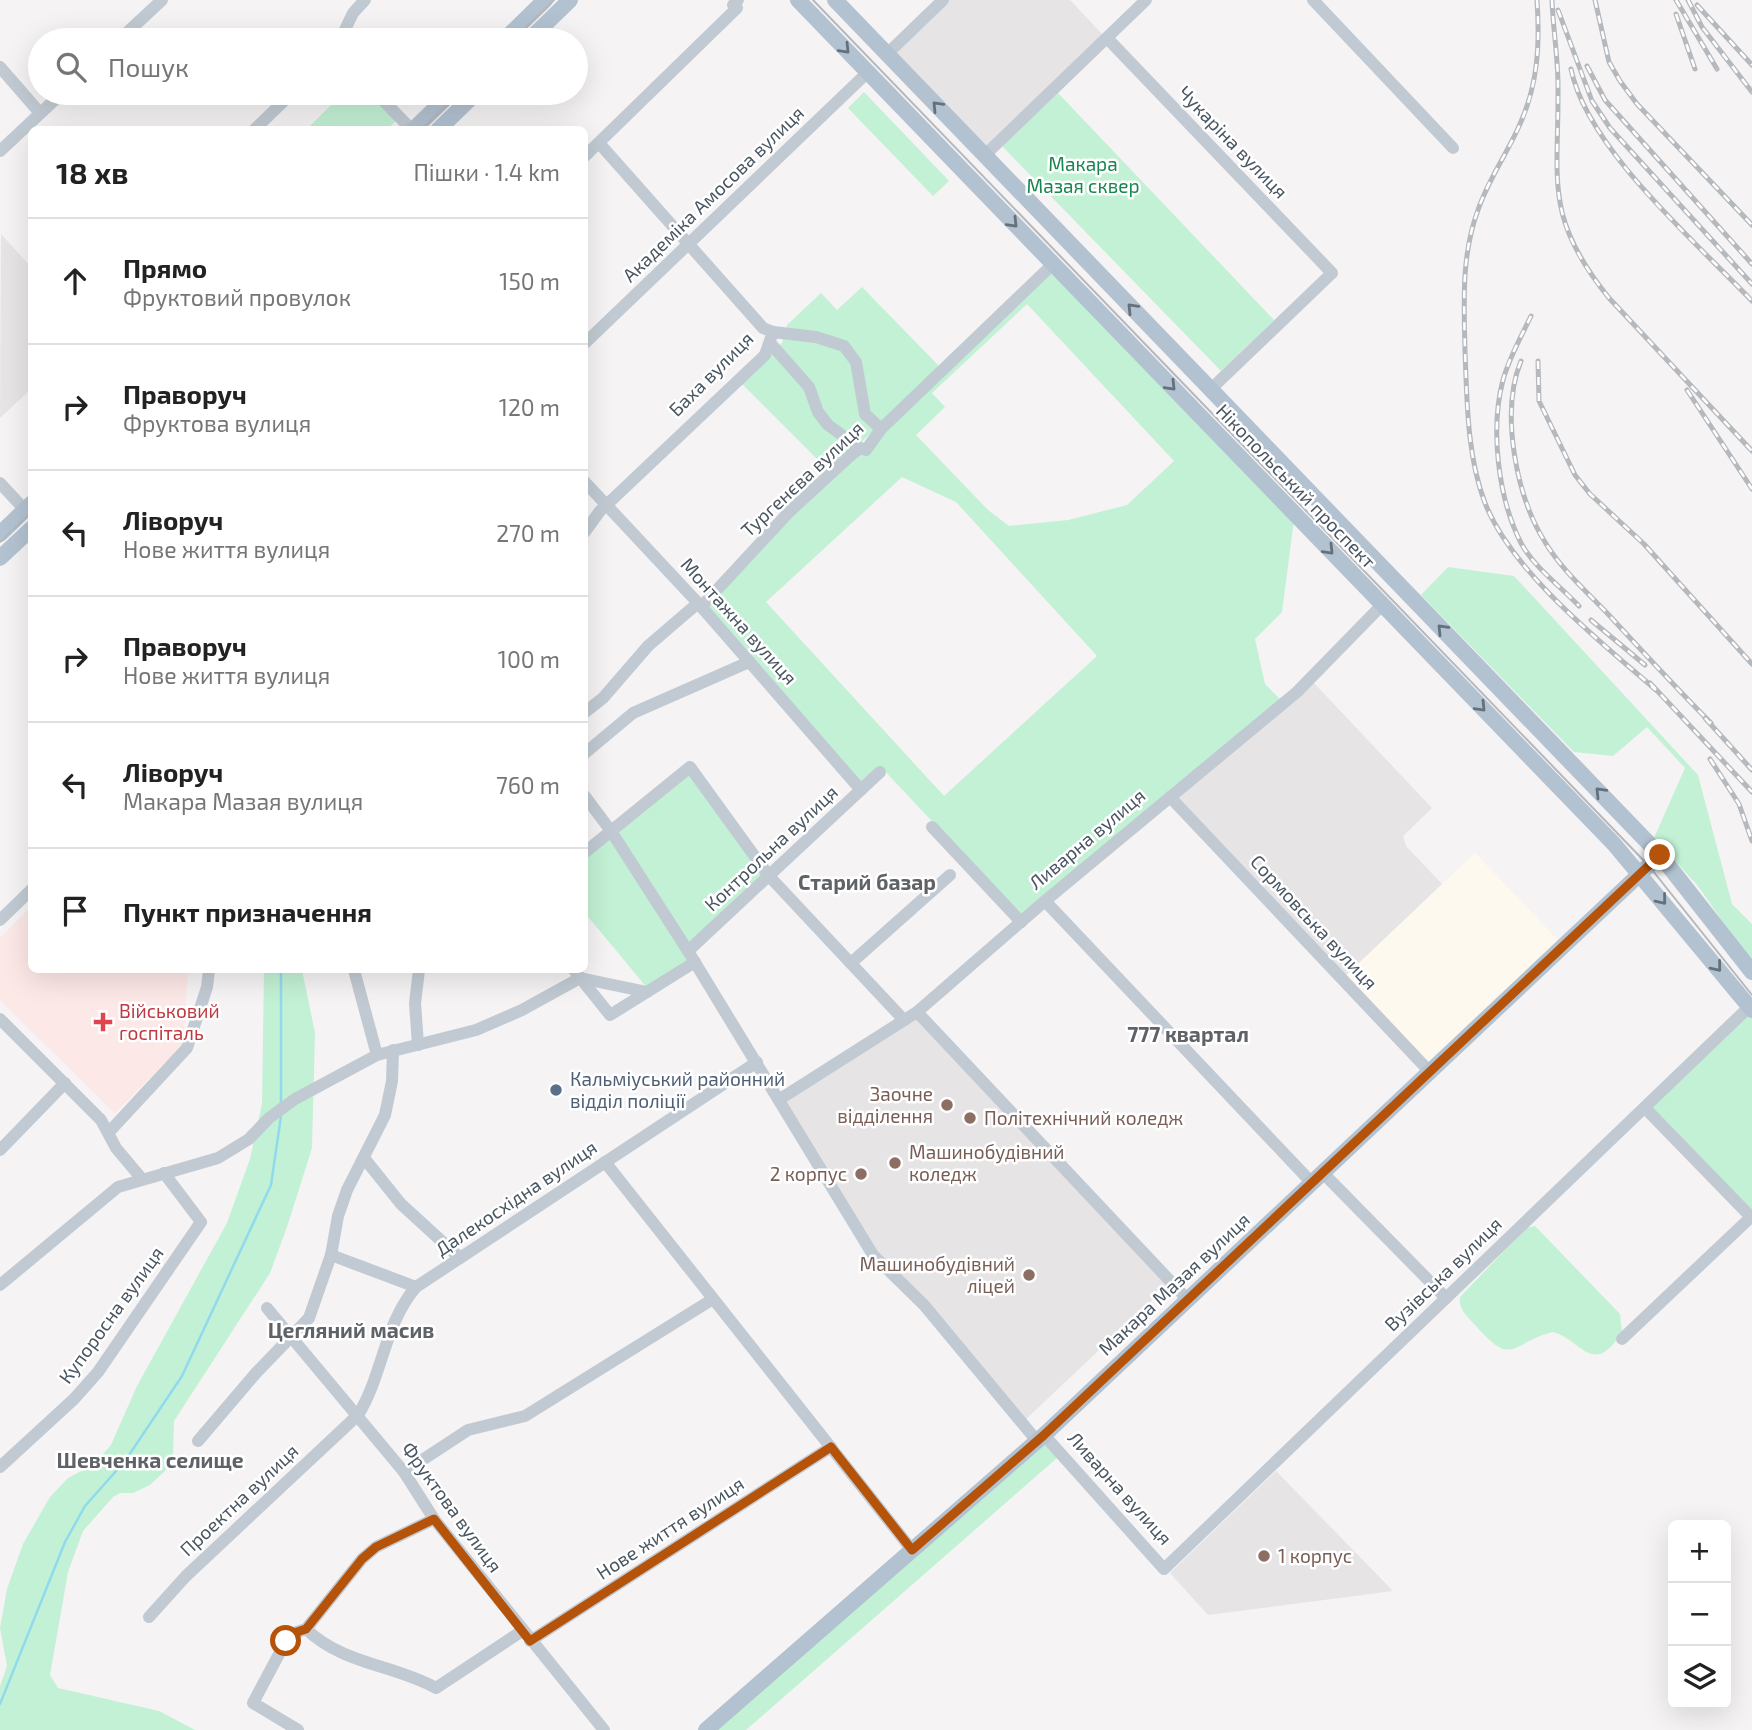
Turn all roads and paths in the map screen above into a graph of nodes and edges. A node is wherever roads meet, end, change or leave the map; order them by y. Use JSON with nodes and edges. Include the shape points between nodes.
{"nodes":[{"id":1,"x":162,"y":0,"type":"edge"},
{"id":2,"x":365,"y":0,"type":"edge"},
{"id":3,"x":545,"y":0,"type":"edge"},
{"id":4,"x":570,"y":0,"type":"edge"},
{"id":5,"x":738,"y":0,"type":"edge"},
{"id":6,"x":798,"y":0,"type":"edge"},
{"id":7,"x":835,"y":0,"type":"edge"},
{"id":8,"x":943,"y":0,"type":"edge"},
{"id":9,"x":1146,"y":0,"type":"edge"},
{"id":10,"x":1313,"y":0,"type":"edge"},
{"id":11,"x":131,"y":28,"type":"edge"},
{"id":12,"x":346,"y":28,"type":"edge"},
{"id":13,"x":516,"y":28,"type":"edge"},
{"id":14,"x":541,"y":28,"type":"edge"},
{"id":15,"x":1107,"y":38,"type":"junction"},
{"id":16,"x":887,"y":54,"type":"junction"},
{"id":17,"x":0,"y":67,"type":"edge"},
{"id":18,"x":868,"y":72,"type":"junction"},
{"id":19,"x":28,"y":99,"type":"edge"},
{"id":20,"x":33,"y":105,"type":"edge"},
{"id":21,"x":49,"y":105,"type":"edge"},
{"id":22,"x":280,"y":105,"type":"edge"},
{"id":23,"x":388,"y":105,"type":"edge"},
{"id":24,"x":438,"y":105,"type":"edge"},
{"id":25,"x":464,"y":105,"type":"edge"},
{"id":26,"x":40,"y":113,"type":"junction"},
{"id":27,"x":258,"y":126,"type":"edge"},
{"id":28,"x":408,"y":126,"type":"edge"},
{"id":29,"x":416,"y":126,"type":"edge"},
{"id":30,"x":442,"y":126,"type":"edge"},
{"id":31,"x":599,"y":143,"type":"junction"},
{"id":32,"x":1453,"y":148,"type":"dead end"},
{"id":33,"x":0,"y":151,"type":"edge"},
{"id":34,"x":588,"y":153,"type":"edge"},
{"id":35,"x":985,"y":155,"type":"junction"},
{"id":36,"x":965,"y":174,"type":"junction"},
{"id":37,"x":687,"y":244,"type":"junction"},
{"id":38,"x":1053,"y":264,"type":"junction"},
{"id":39,"x":772,"y":338,"type":"junction"},
{"id":40,"x":588,"y":340,"type":"edge"},
{"id":41,"x":1210,"y":389,"type":"junction"},
{"id":42,"x":881,"y":429,"type":"junction"},
{"id":43,"x":860,"y":448,"type":"junction"},
{"id":44,"x":0,"y":484,"type":"edge"},
{"id":45,"x":588,"y":485,"type":"edge"},
{"id":46,"x":607,"y":505,"type":"junction"},
{"id":47,"x":28,"y":509,"type":"edge"},
{"id":48,"x":28,"y":511,"type":"edge"},
{"id":49,"x":588,"y":528,"type":"edge"},
{"id":50,"x":28,"y":532,"type":"edge"},
{"id":51,"x":0,"y":534,"type":"edge"},
{"id":52,"x":0,"y":558,"type":"edge"},
{"id":53,"x":1401,"y":586,"type":"junction"},
{"id":54,"x":699,"y":605,"type":"junction"},
{"id":55,"x":1382,"y":605,"type":"junction"},
{"id":56,"x":749,"y":662,"type":"junction"},
{"id":57,"x":588,"y":710,"type":"edge"},
{"id":58,"x":588,"y":751,"type":"edge"},
{"id":59,"x":880,"y":772,"type":"dead end"},
{"id":60,"x":862,"y":790,"type":"junction"},
{"id":61,"x":1170,"y":797,"type":"junction"},
{"id":62,"x":588,"y":800,"type":"edge"},
{"id":63,"x":932,"y":827,"type":"dead end"},
{"id":64,"x":611,"y":831,"type":"junction"},
{"id":65,"x":588,"y":850,"type":"edge"},
{"id":66,"x":1660,"y":855,"type":"junction"},
{"id":67,"x":1641,"y":873,"type":"junction"},
{"id":68,"x":950,"y":874,"type":"dead end"},
{"id":69,"x":769,"y":876,"type":"junction"},
{"id":70,"x":28,"y":893,"type":"edge"},
{"id":71,"x":1045,"y":901,"type":"junction"},
{"id":72,"x":0,"y":920,"type":"edge"},
{"id":73,"x":1021,"y":922,"type":"junction"},
{"id":74,"x":692,"y":957,"type":"junction"},
{"id":75,"x":851,"y":963,"type":"junction"},
{"id":76,"x":1752,"y":972,"type":"edge"},
{"id":77,"x":209,"y":973,"type":"edge"},
{"id":78,"x":355,"y":973,"type":"edge"},
{"id":79,"x":419,"y":973,"type":"edge"},
{"id":80,"x":577,"y":974,"type":"edge"},
{"id":81,"x":648,"y":992,"type":"junction"},
{"id":82,"x":1751,"y":1009,"type":"edge"},
{"id":83,"x":917,"y":1012,"type":"junction"},
{"id":84,"x":0,"y":1019,"type":"edge"},
{"id":85,"x":904,"y":1020,"type":"junction"},
{"id":86,"x":418,"y":1045,"type":"junction"},
{"id":87,"x":393,"y":1051,"type":"junction"},
{"id":88,"x":377,"y":1055,"type":"junction"},
{"id":89,"x":757,"y":1062,"type":"junction"},
{"id":90,"x":1430,"y":1072,"type":"junction"},
{"id":91,"x":65,"y":1083,"type":"junction"},
{"id":92,"x":780,"y":1099,"type":"junction"},
{"id":93,"x":1644,"y":1108,"type":"junction"},
{"id":94,"x":110,"y":1131,"type":"junction"},
{"id":95,"x":0,"y":1150,"type":"edge"},
{"id":96,"x":364,"y":1158,"type":"junction"},
{"id":97,"x":605,"y":1162,"type":"junction"},
{"id":98,"x":164,"y":1173,"type":"junction"},
{"id":99,"x":1317,"y":1178,"type":"junction"},
{"id":100,"x":142,"y":1180,"type":"junction"},
{"id":101,"x":1751,"y":1218,"type":"edge"},
{"id":102,"x":331,"y":1255,"type":"junction"},
{"id":103,"x":460,"y":1258,"type":"junction"},
{"id":104,"x":0,"y":1285,"type":"edge"},
{"id":105,"x":416,"y":1287,"type":"junction"},
{"id":106,"x":1446,"y":1298,"type":"junction"},
{"id":107,"x":713,"y":1299,"type":"junction"},
{"id":108,"x":1188,"y":1300,"type":"junction"},
{"id":109,"x":267,"y":1308,"type":"dead end"},
{"id":110,"x":291,"y":1338,"type":"junction"},
{"id":111,"x":1622,"y":1339,"type":"dead end"},
{"id":112,"x":358,"y":1415,"type":"junction"},
{"id":113,"x":1041,"y":1438,"type":"junction"},
{"id":114,"x":198,"y":1441,"type":"dead end"},
{"id":115,"x":831,"y":1447,"type":"junction"},
{"id":116,"x":0,"y":1467,"type":"edge"},
{"id":117,"x":404,"y":1472,"type":"junction"},
{"id":118,"x":434,"y":1519,"type":"junction"},
{"id":119,"x":912,"y":1550,"type":"junction"},
{"id":120,"x":1164,"y":1569,"type":"joint"},
{"id":121,"x":149,"y":1618,"type":"dead end"},
{"id":122,"x":306,"y":1629,"type":"junction"},
{"id":123,"x":526,"y":1636,"type":"junction"},
{"id":124,"x":298,"y":1730,"type":"edge"},
{"id":125,"x":604,"y":1730,"type":"edge"},
{"id":126,"x":706,"y":1730,"type":"edge"}],
"edges":[{"from":1,"to":11,"type":"street"},
{"from":2,"to":12,"type":"street"},
{"from":3,"to":13,"type":"main road"},
{"from":4,"to":14,"type":"main road"},
{"from":5,"to":31,"type":"street","via":[[733,5],[737,8]]},
{"from":6,"to":18,"type":"main road","name":"Нікопольський проспект","one_way":true},
{"from":7,"to":16,"type":"main road","name":"Нікопольський проспект"},
{"from":8,"to":16,"type":"street"},
{"from":9,"to":15,"type":"street"},
{"from":10,"to":32,"type":"street"},
{"from":15,"to":35,"type":"street"},
{"from":15,"to":41,"type":"street","name":"Чукаріна вулиця","via":[[1332,273]]},
{"from":35,"to":16,"type":"main road","name":"Нікопольський проспект","one_way":true},
{"from":17,"to":19,"type":"street"},
{"from":18,"to":36,"type":"main road","name":"Нікопольський проспект"},
{"from":18,"to":37,"type":"street","name":"Академіка Амосова вулиця"},
{"from":20,"to":26,"type":"street"},
{"from":21,"to":26,"type":"street"},
{"from":22,"to":27,"type":"street"},
{"from":23,"to":28,"type":"street"},
{"from":24,"to":29,"type":"main road"},
{"from":25,"to":30,"type":"main road"},
{"from":26,"to":33,"type":"street"},
{"from":31,"to":34,"type":"street"},
{"from":31,"to":37,"type":"street"},
{"from":35,"to":36,"type":"main road"},
{"from":41,"to":35,"type":"main road","name":"Нікопольський проспект","one_way":true},
{"from":36,"to":38,"type":"main road","name":"Нікопольський проспект","one_way":true},
{"from":37,"to":39,"type":"street"},
{"from":37,"to":40,"type":"street","name":"Академіка Амосова вулиця"},
{"from":38,"to":42,"type":"street","name":"Тургенєва вулиця"},
{"from":38,"to":55,"type":"main road","name":"Нікопольський проспект","one_way":true},
{"from":39,"to":42,"type":"street","name":"Баха вулиця","via":[[816,337],[844,346],[856,362],[864,414]]},
{"from":39,"to":43,"type":"street","via":[[805,380],[828,425]]},
{"from":39,"to":46,"type":"street","name":"Баха вулиця","via":[[765,355]]},
{"from":41,"to":53,"type":"main road","name":"Нікопольський проспект"},
{"from":42,"to":43,"type":"street","name":"Тургенєва вулиця","via":[[866,450]]},
{"from":43,"to":54,"type":"street","name":"Тургенєва вулиця","via":[[789,512]]},
{"from":44,"to":47,"type":"street"},
{"from":45,"to":46,"type":"street","name":"Монтажна вулиця"},
{"from":46,"to":49,"type":"street","name":"Баха вулиця"},
{"from":46,"to":54,"type":"street","name":"Монтажна вулиця"},
{"from":48,"to":51,"type":"main road"},
{"from":50,"to":52,"type":"main road"},
{"from":53,"to":55,"type":"main road","name":"Ливарна вулиця"},
{"from":66,"to":53,"type":"main road","name":"Нікопольський проспект","one_way":true},
{"from":54,"to":56,"type":"street","name":"Монтажна вулиця"},
{"from":54,"to":57,"type":"street","name":"Тургенєва вулиця","via":[[648,646]]},
{"from":55,"to":61,"type":"street","name":"Ливарна вулиця","via":[[1297,692]]},
{"from":55,"to":67,"type":"main road","name":"Нікопольський проспект","one_way":true},
{"from":56,"to":58,"type":"street","via":[[633,713]]},
{"from":56,"to":60,"type":"street","name":"Монтажна вулиця"},
{"from":59,"to":60,"type":"street","name":"Контрольна вулиця"},
{"from":60,"to":69,"type":"street","name":"Контрольна вулиця"},
{"from":61,"to":71,"type":"street","name":"Ливарна вулиця"},
{"from":61,"to":90,"type":"street","name":"Сормовська вулиця"},
{"from":62,"to":64,"type":"street","name":"Ливарна вулиця"},
{"from":63,"to":73,"type":"street"},
{"from":64,"to":65,"type":"street"},
{"from":64,"to":69,"type":"street","via":[[690,767]]},
{"from":64,"to":74,"type":"street","name":"Ливарна вулиця"},
{"from":66,"to":67,"type":"main road","name":"Макара Мазая вулиця"},
{"from":66,"to":76,"type":"main road","name":"Нікопольський проспект"},
{"from":67,"to":82,"type":"main road","name":"Нікопольський проспект","one_way":true},
{"from":67,"to":90,"type":"main road","name":"Макара Мазая вулиця"},
{"from":68,"to":75,"type":"street"},
{"from":69,"to":74,"type":"street","name":"Контрольна вулиця"},
{"from":69,"to":75,"type":"street"},
{"from":70,"to":72,"type":"street"},
{"from":71,"to":73,"type":"street","name":"Ливарна вулиця"},
{"from":71,"to":99,"type":"street"},
{"from":73,"to":83,"type":"street","name":"Ливарна вулиця"},
{"from":74,"to":81,"type":"street","name":"Контрольна вулиця"},
{"from":74,"to":89,"type":"street","name":"Ливарна вулиця"},
{"from":75,"to":85,"type":"street"},
{"from":77,"to":94,"type":"street","via":[[187,1048]]},
{"from":78,"to":88,"type":"street"},
{"from":79,"to":86,"type":"street"},
{"from":80,"to":81,"type":"street"},
{"from":80,"to":81,"type":"street","name":"Контрольна вулиця","via":[[610,1015]]},
{"from":80,"to":86,"type":"street","via":[[522,1010],[476,1030]]},
{"from":82,"to":93,"type":"street","name":"Вузівська вулиця"},
{"from":83,"to":85,"type":"street","name":"Ливарна вулиця"},
{"from":83,"to":108,"type":"street"},
{"from":84,"to":91,"type":"street"},
{"from":85,"to":92,"type":"street","name":"Ливарна вулиця"},
{"from":86,"to":87,"type":"street"},
{"from":87,"to":88,"type":"street"},
{"from":87,"to":96,"type":"street","via":[[385,1115]]},
{"from":88,"to":98,"type":"street","via":[[295,1099],[234,1150]]},
{"from":89,"to":92,"type":"street","name":"Ливарна вулиця"},
{"from":89,"to":97,"type":"street","name":"Далекосхідна вулиця"},
{"from":90,"to":99,"type":"main road","name":"Макара Мазая вулиця"},
{"from":91,"to":94,"type":"street"},
{"from":91,"to":95,"type":"street"},
{"from":92,"to":113,"type":"street","name":"Ливарна вулиця","via":[[873,1255],[924,1305]]},
{"from":93,"to":101,"type":"street"},
{"from":93,"to":106,"type":"street","name":"Вузівська вулиця"},
{"from":94,"to":100,"type":"street","via":[[116,1148]]},
{"from":96,"to":102,"type":"street","via":[[338,1216]]},
{"from":96,"to":103,"type":"street","via":[[401,1204]]},
{"from":97,"to":103,"type":"street","name":"Далекосхідна вулиця"},
{"from":97,"to":107,"type":"street"},
{"from":98,"to":100,"type":"street"},
{"from":98,"to":116,"type":"street","name":"Купоросна вулиця","via":[[201,1222],[98,1372]]},
{"from":99,"to":106,"type":"street"},
{"from":99,"to":108,"type":"main road","name":"Макара Мазая вулиця"},
{"from":100,"to":104,"type":"street","via":[[111,1192]]},
{"from":101,"to":111,"type":"street"},
{"from":102,"to":105,"type":"street"},
{"from":102,"to":110,"type":"street","via":[[309,1318]]},
{"from":103,"to":105,"type":"street","name":"Далекосхідна вулиця"},
{"from":105,"to":112,"type":"street","name":"Далекосхідна вулиця","via":[[396,1316],[371,1395]]},
{"from":106,"to":120,"type":"street","name":"Вузівська вулиця"},
{"from":107,"to":115,"type":"street"},
{"from":107,"to":117,"type":"street","via":[[538,1409],[468,1430]]},
{"from":108,"to":113,"type":"main road","name":"Макара Мазая вулиця"},
{"from":109,"to":110,"type":"street","name":"Фруктова вулиця"},
{"from":110,"to":112,"type":"street","name":"Фруктова вулиця"},
{"from":110,"to":114,"type":"street"},
{"from":112,"to":117,"type":"street","name":"Фруктова вулиця"},
{"from":112,"to":121,"type":"street","name":"Проектна вулиця","via":[[186,1576]]},
{"from":113,"to":119,"type":"main road","name":"Макара Мазая вулиця"},
{"from":113,"to":120,"type":"street","name":"Ливарна вулиця"},
{"from":115,"to":119,"type":"street"},
{"from":115,"to":123,"type":"street","name":"Нове життя вулиця"},
{"from":117,"to":118,"type":"street","name":"Фруктова вулиця"},
{"from":118,"to":122,"type":"street","via":[[376,1547],[362,1559]]},
{"from":118,"to":123,"type":"street","name":"Фруктова вулиця"},
{"from":119,"to":126,"type":"main road","name":"Макара Мазая вулиця"},
{"from":122,"to":123,"type":"street","name":"Нове життя вулиця","via":[[329,1646],[436,1688]]},
{"from":122,"to":124,"type":"street","via":[[286,1641],[253,1703]]},
{"from":123,"to":125,"type":"street","name":"Фруктова вулиця"}]}
